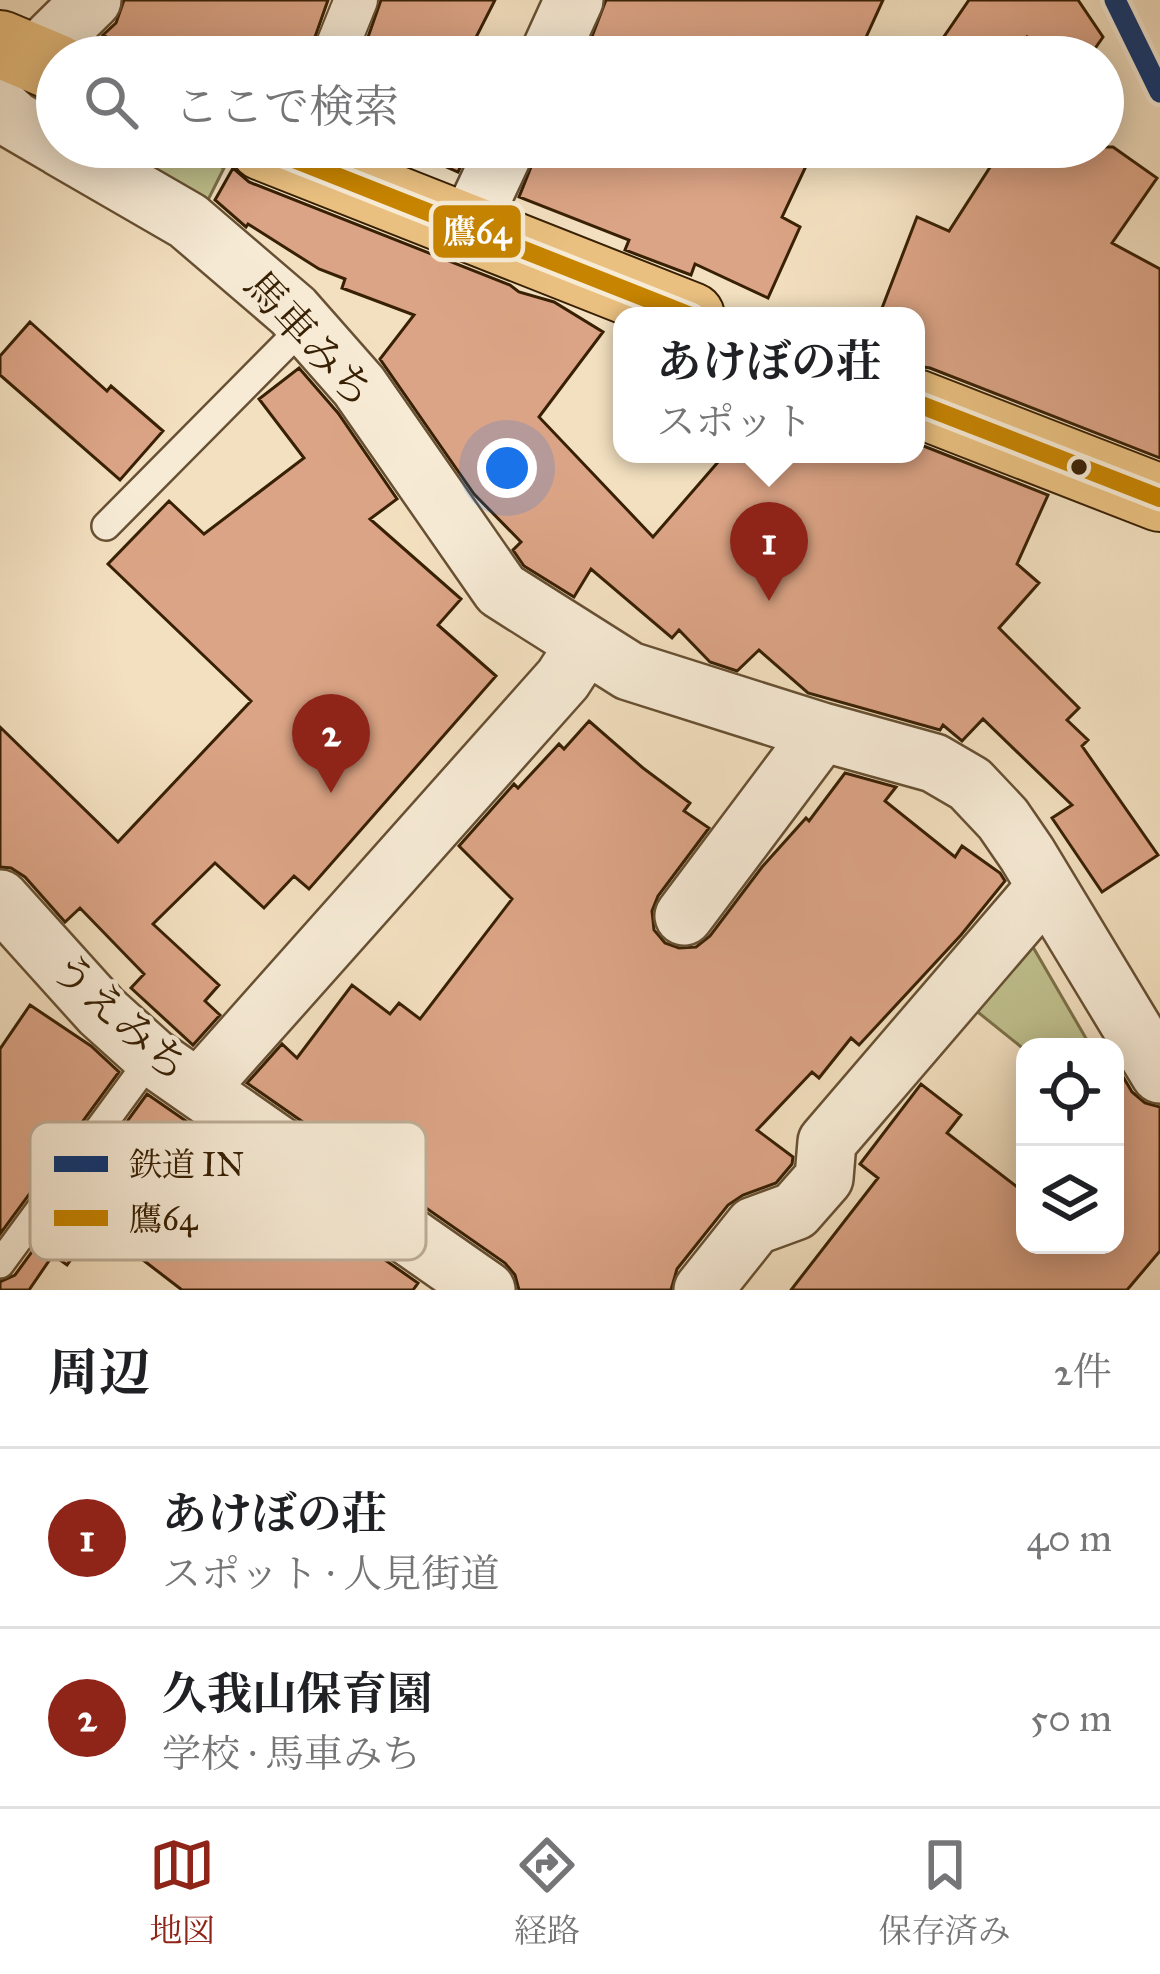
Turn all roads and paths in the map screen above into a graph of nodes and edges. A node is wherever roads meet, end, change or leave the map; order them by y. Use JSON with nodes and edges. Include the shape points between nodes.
{"nodes":[{"id":1,"x":92,"y":0,"type":"edge"},
{"id":2,"x":356,"y":0,"type":"edge"},
{"id":3,"x":574,"y":0,"type":"edge"},
{"id":4,"x":55,"y":36,"type":"edge"},
{"id":5,"x":341,"y":36,"type":"edge"},
{"id":6,"x":558,"y":36,"type":"edge"},
{"id":7,"x":22,"y":69,"type":"edge"},
{"id":8,"x":36,"y":133,"type":"edge"},
{"id":9,"x":97,"y":168,"type":"edge"},
{"id":10,"x":326,"y":168,"type":"edge"},
{"id":11,"x":496,"y":168,"type":"edge"},
{"id":12,"x":468,"y":228,"type":"junction"},
{"id":13,"x":668,"y":307,"type":"edge"},
{"id":14,"x":306,"y":324,"type":"junction"},
{"id":15,"x":925,"y":407,"type":"edge"},
{"id":16,"x":1160,"y":498,"type":"edge"},
{"id":17,"x":106,"y":526,"type":"dead end"},
{"id":18,"x":585,"y":645,"type":"junction"},
{"id":19,"x":822,"y":732,"type":"junction"},
{"id":20,"x":1045,"y":887,"type":"junction"},
{"id":21,"x":0,"y":899,"type":"edge"},
{"id":22,"x":684,"y":916,"type":"dead end"},
{"id":23,"x":152,"y":1057,"type":"junction"},
{"id":24,"x":1160,"y":1074,"type":"edge"},
{"id":25,"x":199,"y":1088,"type":"junction"},
{"id":26,"x":104,"y":1122,"type":"edge"},
{"id":27,"x":245,"y":1122,"type":"edge"},
{"id":28,"x":30,"y":1223,"type":"edge"},
{"id":29,"x":426,"y":1258,"type":"edge"},
{"id":30,"x":0,"y":1264,"type":"edge"},
{"id":31,"x":460,"y":1283,"type":"edge"},
{"id":32,"x":703,"y":1290,"type":"edge"}],
"edges":[{"from":1,"to":4,"type":"street"},
{"from":2,"to":5,"type":"street"},
{"from":3,"to":6,"type":"street"},
{"from":7,"to":8,"type":"street","name":"馬車みち","via":[[14,120]]},
{"from":9,"to":14,"type":"street","name":"馬車みち","via":[[188,220]]},
{"from":10,"to":12,"type":"main road"},
{"from":11,"to":12,"type":"street"},
{"from":12,"to":13,"type":"main road"},
{"from":14,"to":17,"type":"lane"},
{"from":14,"to":18,"type":"street","name":"馬車みち","via":[[359,386],[501,590]]},
{"from":15,"to":16,"type":"main road"},
{"from":18,"to":19,"type":"street","via":[[629,671]]},
{"from":18,"to":25,"type":"street"},
{"from":19,"to":20,"type":"street","via":[[934,763],[970,784],[1003,819]]},
{"from":19,"to":22,"type":"street"},
{"from":20,"to":24,"type":"street"},
{"from":20,"to":32,"type":"street","via":[[827,1142],[824,1178],[795,1211],[754,1226]]},
{"from":21,"to":23,"type":"street","name":"うえみち"},
{"from":23,"to":25,"type":"street","name":"うえみち"},
{"from":23,"to":26,"type":"lane"},
{"from":25,"to":27,"type":"street","name":"うえみち"},
{"from":28,"to":30,"type":"lane"},
{"from":29,"to":31,"type":"street","name":"うえみち"}]}
